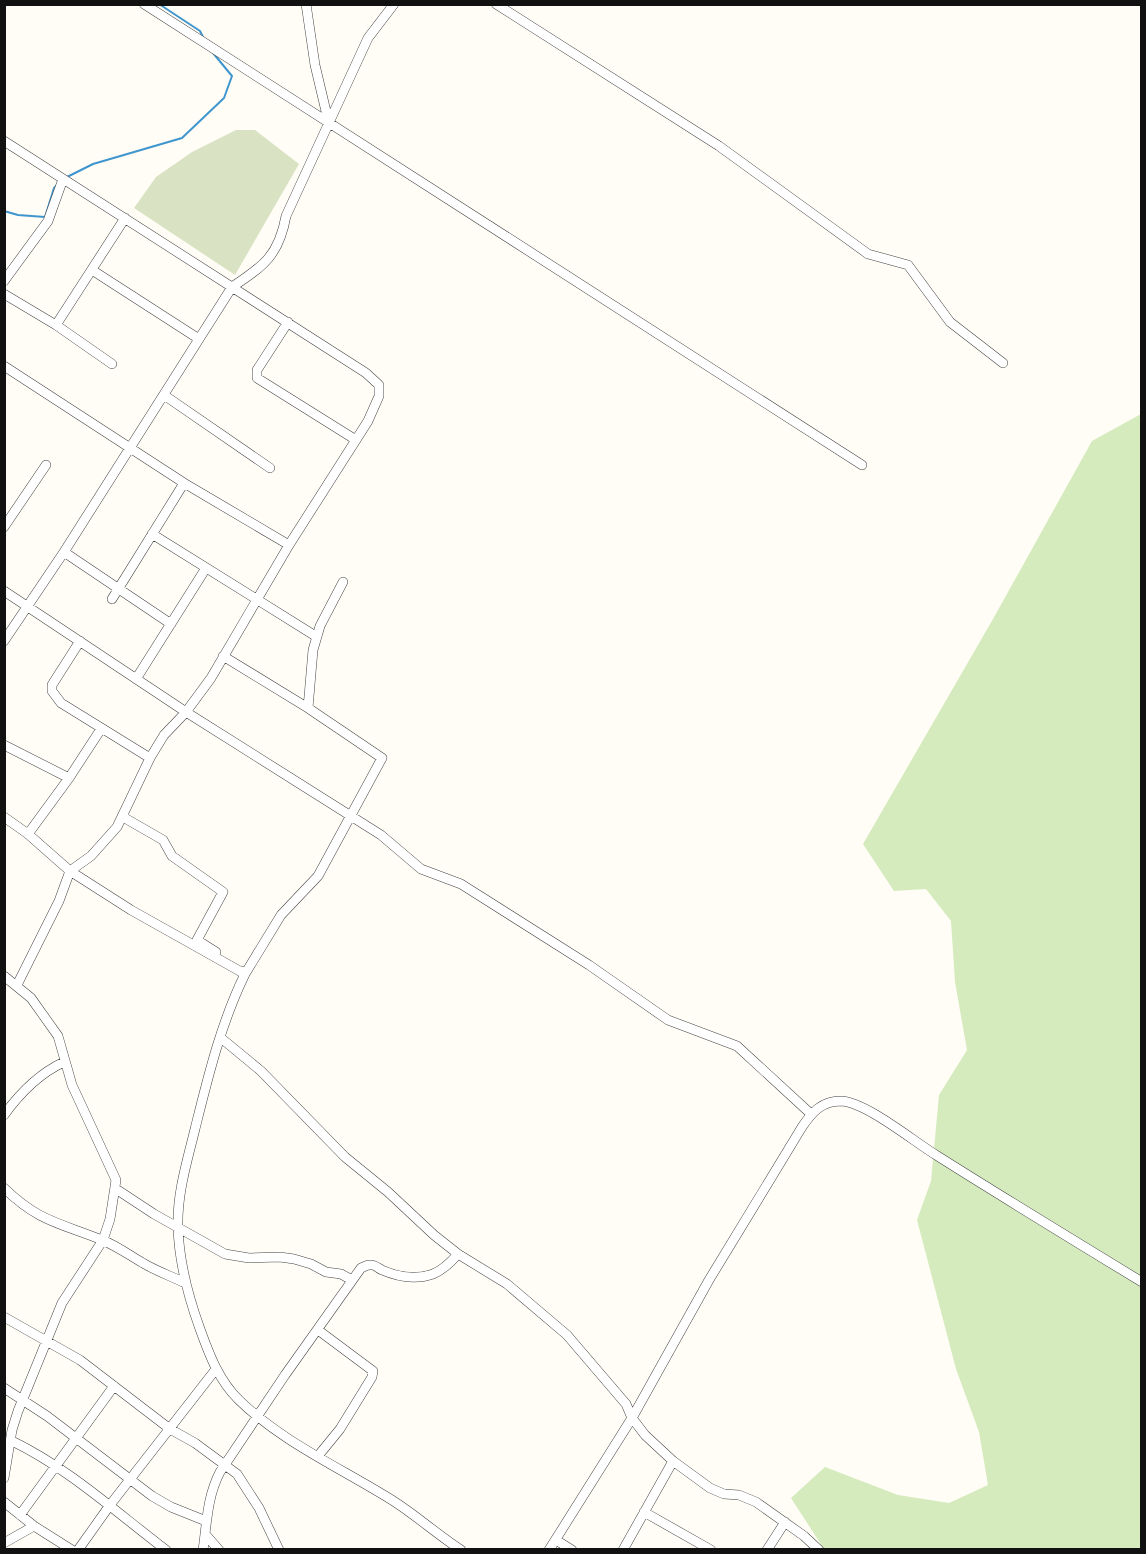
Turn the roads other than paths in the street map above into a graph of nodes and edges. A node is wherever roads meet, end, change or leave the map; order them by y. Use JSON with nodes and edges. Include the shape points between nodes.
{"nodes":[{"id":1,"x":144,"y":4,"type":"edge"},
{"id":2,"x":306,"y":4,"type":"edge"},
{"id":3,"x":394,"y":4,"type":"edge"},
{"id":4,"x":496,"y":4,"type":"edge"},
{"id":5,"x":329,"y":124,"type":"junction"},
{"id":6,"x":4,"y":141,"type":"edge"},
{"id":7,"x":63,"y":179,"type":"junction"},
{"id":8,"x":125,"y":218,"type":"junction"},
{"id":9,"x":92,"y":270,"type":"junction"},
{"id":10,"x":4,"y":281,"type":"edge"},
{"id":11,"x":232,"y":287,"type":"junction"},
{"id":12,"x":4,"y":294,"type":"edge"},
{"id":13,"x":288,"y":322,"type":"junction"},
{"id":14,"x":56,"y":325,"type":"junction"},
{"id":15,"x":199,"y":339,"type":"junction"},
{"id":16,"x":1003,"y":363,"type":"dead end"},
{"id":17,"x":112,"y":364,"type":"dead end"},
{"id":18,"x":4,"y":366,"type":"edge"},
{"id":19,"x":164,"y":395,"type":"junction"},
{"id":20,"x":356,"y":440,"type":"junction"},
{"id":21,"x":131,"y":447,"type":"junction"},
{"id":22,"x":46,"y":465,"type":"dead end"},
{"id":23,"x":862,"y":465,"type":"dead end"},
{"id":24,"x":270,"y":468,"type":"dead end"},
{"id":25,"x":184,"y":483,"type":"junction"},
{"id":26,"x":4,"y":527,"type":"edge"},
{"id":27,"x":152,"y":534,"type":"junction"},
{"id":28,"x":289,"y":544,"type":"junction"},
{"id":29,"x":64,"y":552,"type":"junction"},
{"id":30,"x":206,"y":568,"type":"junction"},
{"id":31,"x":343,"y":582,"type":"dead end"},
{"id":32,"x":118,"y":588,"type":"junction"},
{"id":33,"x":4,"y":591,"type":"edge"},
{"id":34,"x":112,"y":599,"type":"dead end"},
{"id":35,"x":256,"y":600,"type":"junction"},
{"id":36,"x":27,"y":605,"type":"junction"},
{"id":37,"x":171,"y":624,"type":"junction"},
{"id":38,"x":317,"y":637,"type":"junction"},
{"id":39,"x":4,"y":641,"type":"edge"},
{"id":40,"x":80,"y":641,"type":"junction"},
{"id":41,"x":224,"y":656,"type":"junction"},
{"id":42,"x":136,"y":679,"type":"junction"},
{"id":43,"x":309,"y":708,"type":"junction"},
{"id":44,"x":186,"y":712,"type":"junction"},
{"id":45,"x":101,"y":729,"type":"junction"},
{"id":46,"x":4,"y":745,"type":"edge"},
{"id":47,"x":150,"y":758,"type":"junction"},
{"id":48,"x":69,"y":778,"type":"junction"},
{"id":49,"x":350,"y":815,"type":"junction"},
{"id":50,"x":123,"y":817,"type":"junction"},
{"id":51,"x":4,"y":818,"type":"edge"},
{"id":52,"x":28,"y":834,"type":"junction"},
{"id":53,"x":70,"y":871,"type":"junction"},
{"id":54,"x":245,"y":974,"type":"junction"},
{"id":55,"x":4,"y":976,"type":"edge"},
{"id":56,"x":17,"y":985,"type":"junction"},
{"id":57,"x":221,"y":1038,"type":"junction"},
{"id":58,"x":64,"y":1062,"type":"junction"},
{"id":59,"x":811,"y":1114,"type":"junction"},
{"id":60,"x":4,"y":1115,"type":"edge"},
{"id":61,"x":4,"y":1188,"type":"edge"},
{"id":62,"x":116,"y":1189,"type":"junction"},
{"id":63,"x":178,"y":1226,"type":"junction"},
{"id":64,"x":103,"y":1240,"type":"junction"},
{"id":65,"x":458,"y":1254,"type":"junction"},
{"id":66,"x":352,"y":1280,"type":"junction"},
{"id":67,"x":1142,"y":1282,"type":"edge"},
{"id":68,"x":185,"y":1283,"type":"junction"},
{"id":69,"x":6,"y":1321,"type":"edge"},
{"id":70,"x":318,"y":1330,"type":"junction"},
{"id":71,"x":47,"y":1342,"type":"junction"},
{"id":72,"x":216,"y":1369,"type":"junction"},
{"id":73,"x":114,"y":1386,"type":"junction"},
{"id":74,"x":4,"y":1388,"type":"edge"},
{"id":75,"x":22,"y":1401,"type":"junction"},
{"id":76,"x":258,"y":1416,"type":"junction"},
{"id":77,"x":632,"y":1418,"type":"junction"},
{"id":78,"x":8,"y":1427,"type":"edge"},
{"id":79,"x":170,"y":1429,"type":"junction"},
{"id":80,"x":76,"y":1438,"type":"junction"},
{"id":81,"x":12,"y":1441,"type":"junction"},
{"id":82,"x":318,"y":1456,"type":"junction"},
{"id":83,"x":673,"y":1461,"type":"junction"},
{"id":84,"x":226,"y":1465,"type":"junction"},
{"id":85,"x":55,"y":1467,"type":"junction"},
{"id":86,"x":4,"y":1478,"type":"edge"},
{"id":87,"x":130,"y":1480,"type":"junction"},
{"id":88,"x":4,"y":1502,"type":"edge"},
{"id":89,"x":110,"y":1505,"type":"junction"},
{"id":90,"x":644,"y":1512,"type":"junction"},
{"id":91,"x":20,"y":1515,"type":"junction"},
{"id":92,"x":206,"y":1521,"type":"junction"},
{"id":93,"x":785,"y":1522,"type":"junction"},
{"id":94,"x":34,"y":1526,"type":"junction"},
{"id":95,"x":205,"y":1534,"type":"junction"},
{"id":96,"x":556,"y":1540,"type":"junction"},
{"id":97,"x":4,"y":1543,"type":"edge"},
{"id":98,"x":72,"y":1550,"type":"edge"},
{"id":99,"x":78,"y":1550,"type":"edge"},
{"id":100,"x":166,"y":1550,"type":"edge"},
{"id":101,"x":203,"y":1550,"type":"edge"},
{"id":102,"x":219,"y":1550,"type":"edge"},
{"id":103,"x":279,"y":1550,"type":"edge"},
{"id":104,"x":461,"y":1550,"type":"edge"},
{"id":105,"x":549,"y":1550,"type":"edge"},
{"id":106,"x":572,"y":1550,"type":"edge"},
{"id":107,"x":623,"y":1550,"type":"edge"},
{"id":108,"x":711,"y":1550,"type":"edge"},
{"id":109,"x":767,"y":1550,"type":"edge"},
{"id":110,"x":819,"y":1550,"type":"edge"}],
"edges":[{"from":1,"to":5,"type":"street"},
{"from":2,"to":5,"type":"street"},
{"from":3,"to":5,"type":"street","via":[[368,38]]},
{"from":4,"to":16,"type":"street","via":[[719,146],[868,254],[908,265],[950,322]]},
{"from":5,"to":11,"type":"street","via":[[286,216],[278,247],[261,268]]},
{"from":5,"to":23,"type":"street"},
{"from":6,"to":7,"type":"street"},
{"from":7,"to":8,"type":"street"},
{"from":7,"to":10,"type":"street","via":[[48,221]]},
{"from":8,"to":9,"type":"street"},
{"from":8,"to":11,"type":"street"},
{"from":9,"to":14,"type":"street"},
{"from":9,"to":15,"type":"street"},
{"from":11,"to":13,"type":"street"},
{"from":11,"to":15,"type":"street"},
{"from":12,"to":14,"type":"street"},
{"from":13,"to":20,"type":"street","via":[[379,385],[376,406]]},
{"from":13,"to":20,"type":"street","via":[[257,370],[257,378]]},
{"from":14,"to":17,"type":"street"},
{"from":15,"to":19,"type":"street"},
{"from":18,"to":21,"type":"street"},
{"from":19,"to":21,"type":"street"},
{"from":19,"to":24,"type":"street"},
{"from":20,"to":28,"type":"street"},
{"from":21,"to":25,"type":"street"},
{"from":21,"to":29,"type":"street"},
{"from":22,"to":26,"type":"street"},
{"from":25,"to":27,"type":"street"},
{"from":25,"to":28,"type":"street"},
{"from":27,"to":30,"type":"street"},
{"from":27,"to":32,"type":"street"},
{"from":28,"to":35,"type":"street"},
{"from":29,"to":32,"type":"street"},
{"from":29,"to":36,"type":"street"},
{"from":30,"to":35,"type":"street"},
{"from":30,"to":37,"type":"street"},
{"from":31,"to":38,"type":"street"},
{"from":32,"to":34,"type":"street"},
{"from":32,"to":37,"type":"street"},
{"from":33,"to":36,"type":"street"},
{"from":35,"to":38,"type":"street"},
{"from":35,"to":41,"type":"street"},
{"from":36,"to":39,"type":"street"},
{"from":36,"to":40,"type":"street"},
{"from":37,"to":42,"type":"street"},
{"from":38,"to":43,"type":"street"},
{"from":40,"to":42,"type":"street"},
{"from":40,"to":45,"type":"street","via":[[52,691],[60,702]]},
{"from":41,"to":43,"type":"street"},
{"from":41,"to":44,"type":"street"},
{"from":42,"to":44,"type":"street"},
{"from":43,"to":49,"type":"street","via":[[382,758]]},
{"from":44,"to":47,"type":"street","via":[[164,735]]},
{"from":44,"to":49,"type":"street"},
{"from":45,"to":47,"type":"street"},
{"from":45,"to":48,"type":"street"},
{"from":46,"to":48,"type":"street"},
{"from":47,"to":50,"type":"street"},
{"from":48,"to":52,"type":"street"},
{"from":49,"to":54,"type":"street","via":[[318,876],[281,915]]},
{"from":49,"to":59,"type":"street","via":[[421,869],[461,884],[668,1020],[737,1046]]},
{"from":50,"to":53,"type":"street","via":[[105,843]]},
{"from":50,"to":54,"type":"street","via":[[163,840],[172,856],[223,892],[197,940]]},
{"from":51,"to":52,"type":"street"},
{"from":52,"to":53,"type":"street"},
{"from":53,"to":54,"type":"street"},
{"from":53,"to":56,"type":"street"},
{"from":54,"to":57,"type":"street"},
{"from":55,"to":56,"type":"street"},
{"from":56,"to":58,"type":"street","via":[[58,1036]]},
{"from":57,"to":63,"type":"street","via":[[205,1084],[180,1186]]},
{"from":57,"to":65,"type":"street","via":[[261,1071],[345,1157]]},
{"from":58,"to":60,"type":"street","via":[[31,1085]]},
{"from":58,"to":62,"type":"street","via":[[116,1180]]},
{"from":59,"to":67,"type":"street","via":[[826,1104],[842,1101],[868,1110]]},
{"from":59,"to":77,"type":"street","via":[[709,1280]]},
{"from":61,"to":64,"type":"street","via":[[37,1215]]},
{"from":62,"to":63,"type":"street"},
{"from":62,"to":64,"type":"street"},
{"from":63,"to":66,"type":"street","via":[[225,1254],[294,1259]]},
{"from":63,"to":68,"type":"street"},
{"from":64,"to":68,"type":"street"},
{"from":64,"to":71,"type":"street","via":[[63,1303]]},
{"from":65,"to":66,"type":"street","via":[[433,1274],[407,1278],[368,1264]]},
{"from":65,"to":77,"type":"street","via":[[507,1284],[567,1335],[626,1404]]},
{"from":66,"to":70,"type":"street"},
{"from":68,"to":72,"type":"street"},
{"from":69,"to":71,"type":"street"},
{"from":70,"to":76,"type":"street"},
{"from":70,"to":82,"type":"street","via":[[373,1371]]},
{"from":71,"to":73,"type":"street","via":[[80,1360]]},
{"from":71,"to":75,"type":"street"},
{"from":72,"to":76,"type":"street","via":[[237,1399]]},
{"from":72,"to":79,"type":"street"},
{"from":73,"to":79,"type":"street"},
{"from":73,"to":80,"type":"street"},
{"from":74,"to":75,"type":"street"},
{"from":75,"to":78,"type":"street"},
{"from":75,"to":80,"type":"street"},
{"from":76,"to":82,"type":"street"},
{"from":76,"to":84,"type":"street"},
{"from":77,"to":83,"type":"street"},
{"from":77,"to":96,"type":"street"},
{"from":78,"to":81,"type":"street"},
{"from":79,"to":84,"type":"street"},
{"from":79,"to":87,"type":"street"},
{"from":80,"to":85,"type":"street"},
{"from":80,"to":87,"type":"street"},
{"from":81,"to":85,"type":"street"},
{"from":81,"to":86,"type":"street"},
{"from":82,"to":104,"type":"street","via":[[394,1502]]},
{"from":83,"to":90,"type":"street"},
{"from":83,"to":93,"type":"street","via":[[710,1488],[747,1498]]},
{"from":84,"to":92,"type":"street","via":[[213,1486]]},
{"from":84,"to":103,"type":"street","via":[[245,1484]]},
{"from":85,"to":89,"type":"street"},
{"from":85,"to":91,"type":"street"},
{"from":87,"to":89,"type":"street"},
{"from":87,"to":92,"type":"street","via":[[171,1507]]},
{"from":88,"to":91,"type":"street"},
{"from":89,"to":99,"type":"street"},
{"from":89,"to":100,"type":"street"},
{"from":90,"to":107,"type":"street"},
{"from":90,"to":108,"type":"street"},
{"from":91,"to":94,"type":"street"},
{"from":92,"to":95,"type":"street"},
{"from":93,"to":109,"type":"street"},
{"from":93,"to":110,"type":"street"},
{"from":94,"to":97,"type":"street"},
{"from":94,"to":98,"type":"street"},
{"from":95,"to":101,"type":"street"},
{"from":95,"to":102,"type":"street"},
{"from":96,"to":105,"type":"street"},
{"from":96,"to":106,"type":"street"}]}
